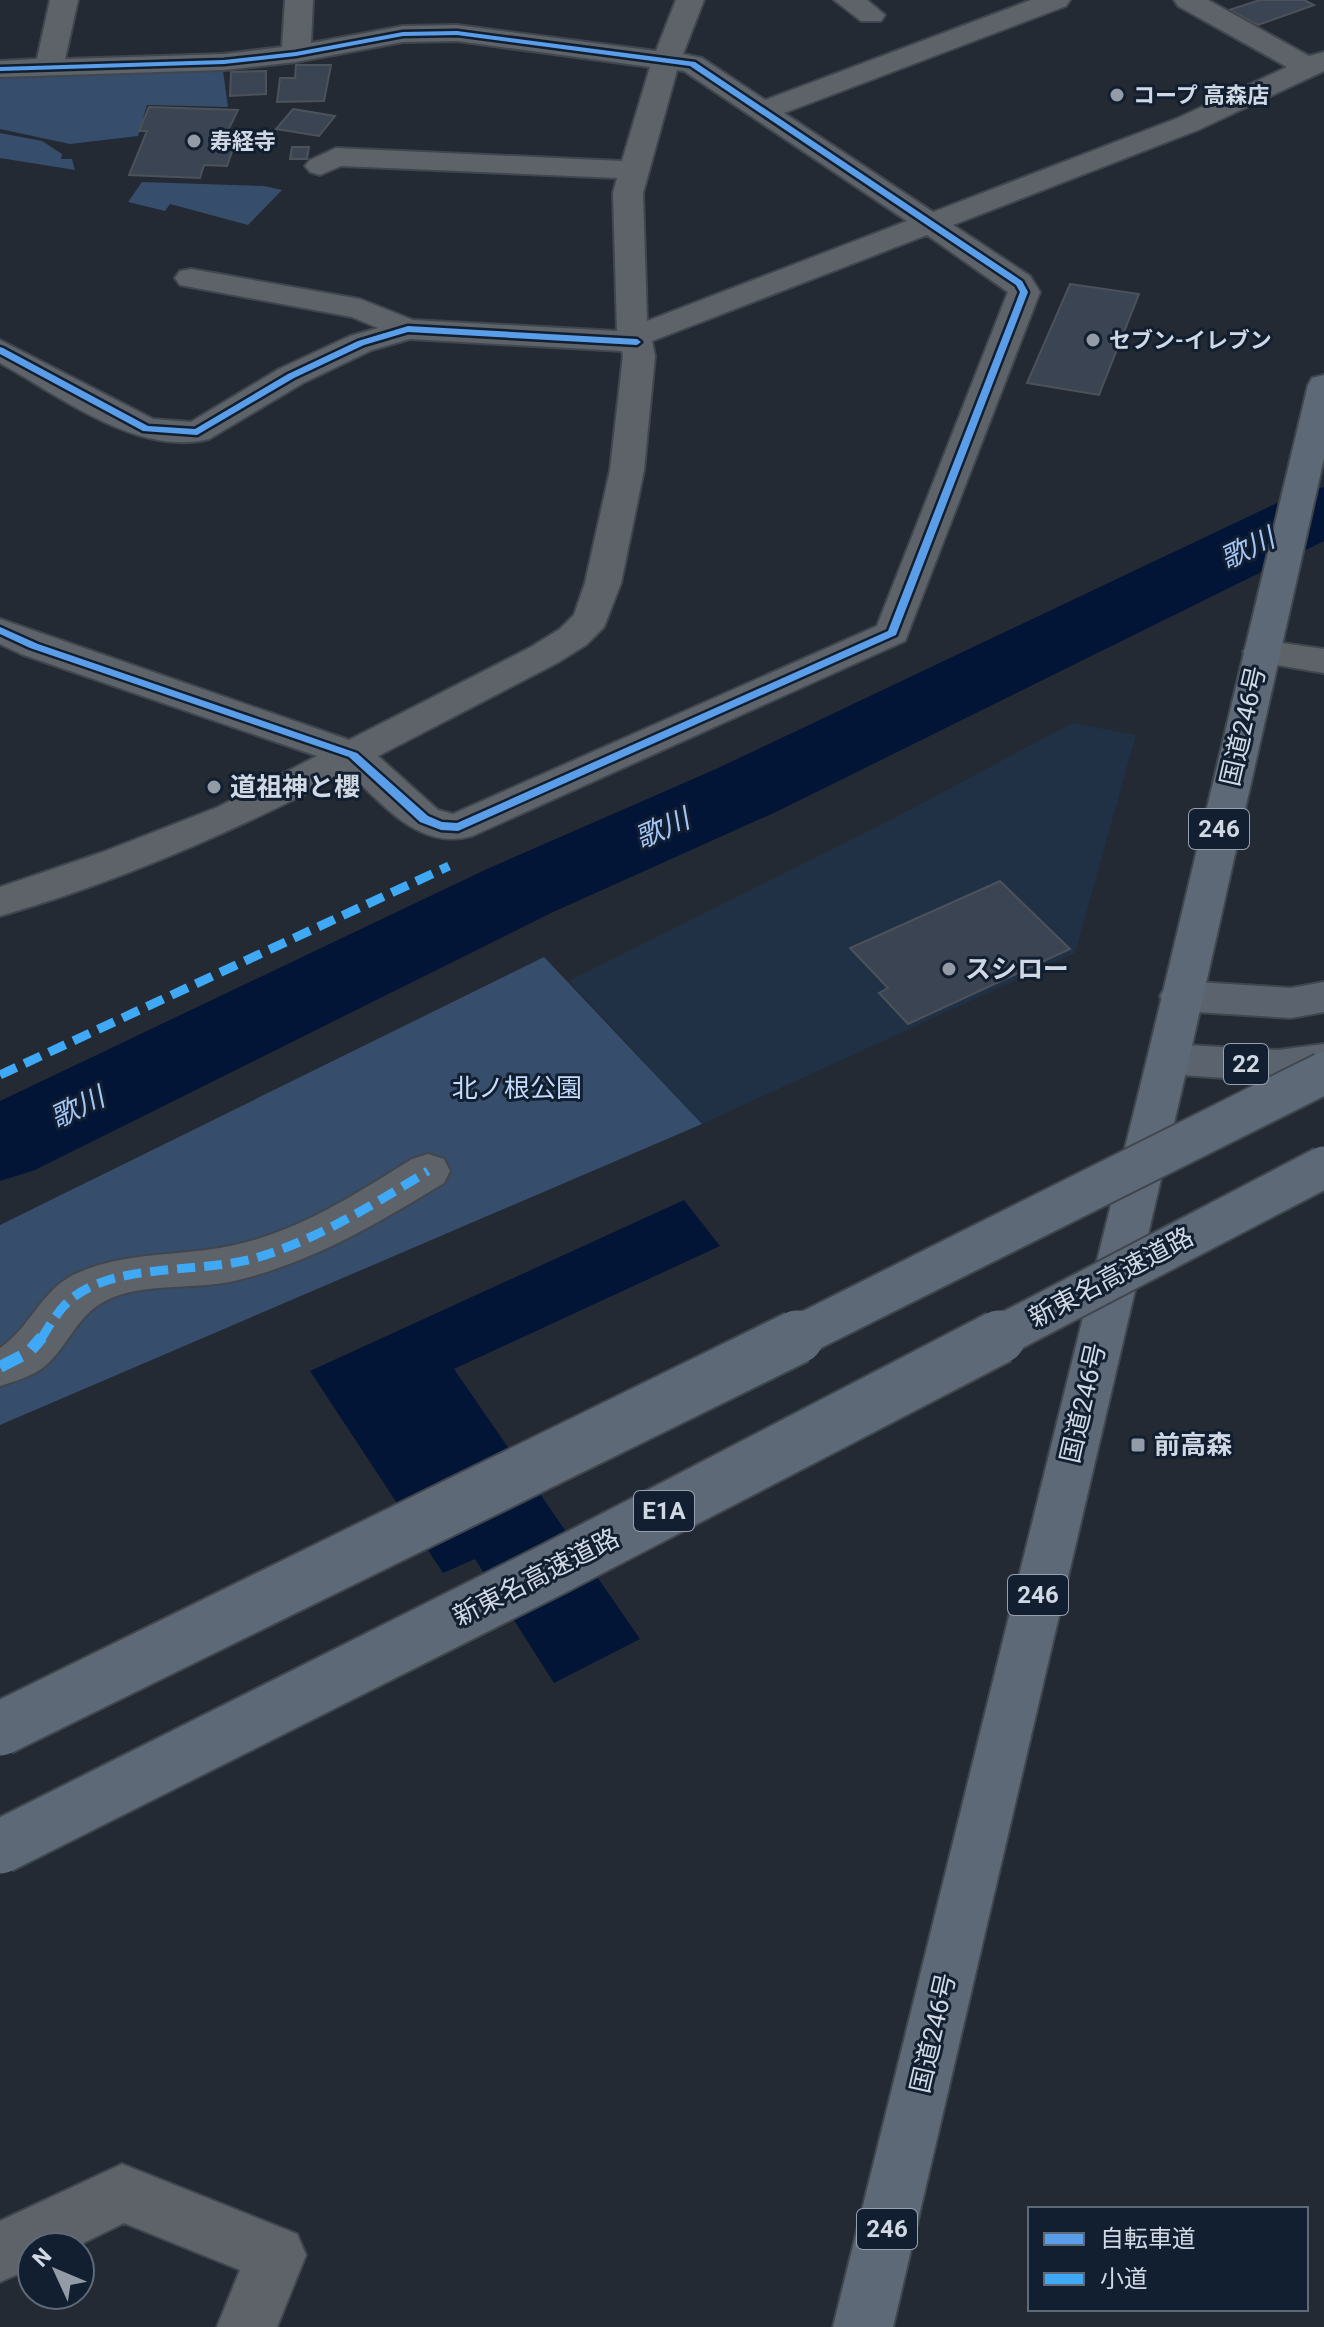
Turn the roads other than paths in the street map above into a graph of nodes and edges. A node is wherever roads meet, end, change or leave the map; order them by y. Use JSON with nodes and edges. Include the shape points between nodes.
{"nodes":[{"id":1,"x":64,"y":0,"type":"edge"},
{"id":2,"x":299,"y":0,"type":"edge"},
{"id":3,"x":690,"y":0,"type":"edge"},
{"id":4,"x":1056,"y":0,"type":"edge"},
{"id":5,"x":1188,"y":0,"type":"edge"},
{"id":6,"x":296,"y":54,"type":"junction"},
{"id":7,"x":666,"y":60,"type":"junction"},
{"id":8,"x":1315,"y":63,"type":"edge"},
{"id":9,"x":49,"y":67,"type":"junction"},
{"id":10,"x":0,"y":69,"type":"edge"},
{"id":11,"x":763,"y":111,"type":"junction"},
{"id":12,"x":320,"y":166,"type":"dead end"},
{"id":13,"x":634,"y":170,"type":"junction"},
{"id":14,"x":932,"y":224,"type":"junction"},
{"id":15,"x":191,"y":278,"type":"dead end"},
{"id":16,"x":408,"y":329,"type":"junction"},
{"id":17,"x":637,"y":339,"type":"junction"},
{"id":18,"x":0,"y":350,"type":"edge"},
{"id":19,"x":1324,"y":385,"type":"edge"},
{"id":20,"x":0,"y":630,"type":"edge"},
{"id":21,"x":1261,"y":652,"type":"junction"},
{"id":22,"x":1324,"y":661,"type":"edge"},
{"id":23,"x":353,"y":755,"type":"junction"},
{"id":24,"x":0,"y":902,"type":"edge"},
{"id":25,"x":1181,"y":996,"type":"junction"},
{"id":26,"x":1324,"y":997,"type":"edge"},
{"id":27,"x":1168,"y":1059,"type":"junction"},
{"id":28,"x":1324,"y":1059,"type":"edge"},
{"id":29,"x":1324,"y":1073,"type":"edge"},
{"id":30,"x":1324,"y":1167,"type":"edge"},
{"id":31,"x":428,"y":1171,"type":"dead end"},
{"id":32,"x":0,"y":1367,"type":"edge"},
{"id":33,"x":0,"y":1729,"type":"edge"},
{"id":34,"x":0,"y":1847,"type":"edge"},
{"id":35,"x":0,"y":2252,"type":"edge"},
{"id":36,"x":247,"y":2327,"type":"edge"},
{"id":37,"x":863,"y":2327,"type":"edge"}],
"edges":[{"from":1,"to":9,"type":"street"},
{"from":2,"to":6,"type":"street"},
{"from":3,"to":7,"type":"street"},
{"from":4,"to":11,"type":"street"},
{"from":5,"to":8,"type":"street"},
{"from":6,"to":7,"type":"street","via":[[403,34],[457,33]]},
{"from":6,"to":9,"type":"street","via":[[141,67]]},
{"from":7,"to":11,"type":"street","via":[[692,64]]},
{"from":7,"to":13,"type":"street"},
{"from":8,"to":14,"type":"street","via":[[1188,124]]},
{"from":9,"to":10,"type":"street"},
{"from":11,"to":14,"type":"street"},
{"from":12,"to":13,"type":"street","via":[[336,157]]},
{"from":13,"to":17,"type":"street","via":[[628,236],[631,322]]},
{"from":14,"to":17,"type":"street"},
{"from":14,"to":23,"type":"street","via":[[1019,283],[1024,292],[892,633],[458,827],[424,819]]},
{"from":15,"to":16,"type":"street","via":[[217,293],[360,309]]},
{"from":16,"to":17,"type":"street"},
{"from":16,"to":18,"type":"street","via":[[361,343],[291,376],[197,432],[146,429]]},
{"from":17,"to":23,"type":"street","via":[[627,470],[591,619],[544,655]]},
{"from":19,"to":21,"type":"highway","name":"国道246号","number":"246"},
{"from":20,"to":23,"type":"street"},
{"from":21,"to":22,"type":"street"},
{"from":21,"to":25,"type":"highway","name":"国道246号","number":"246"},
{"from":23,"to":24,"type":"street","via":[[232,816]]},
{"from":25,"to":26,"type":"main road","via":[[1291,1003]]},
{"from":25,"to":27,"type":"highway","name":"国道246号","number":"246"},
{"from":27,"to":28,"type":"main road","number":"22","via":[[1278,1066]]},
{"from":27,"to":37,"type":"highway","name":"国道246号","number":"246"},
{"from":29,"to":33,"type":"highway","bridge":true},
{"from":30,"to":34,"type":"highway","name":"新東名高速道路","number":"E1A","bridge":true,"via":[[555,1568]]},
{"from":31,"to":32,"type":"street","via":[[341,1224],[290,1246],[231,1263],[93,1286],[55,1312],[30,1354]]},
{"from":35,"to":36,"type":"street","via":[[122,2193],[276,2255]]}]}
